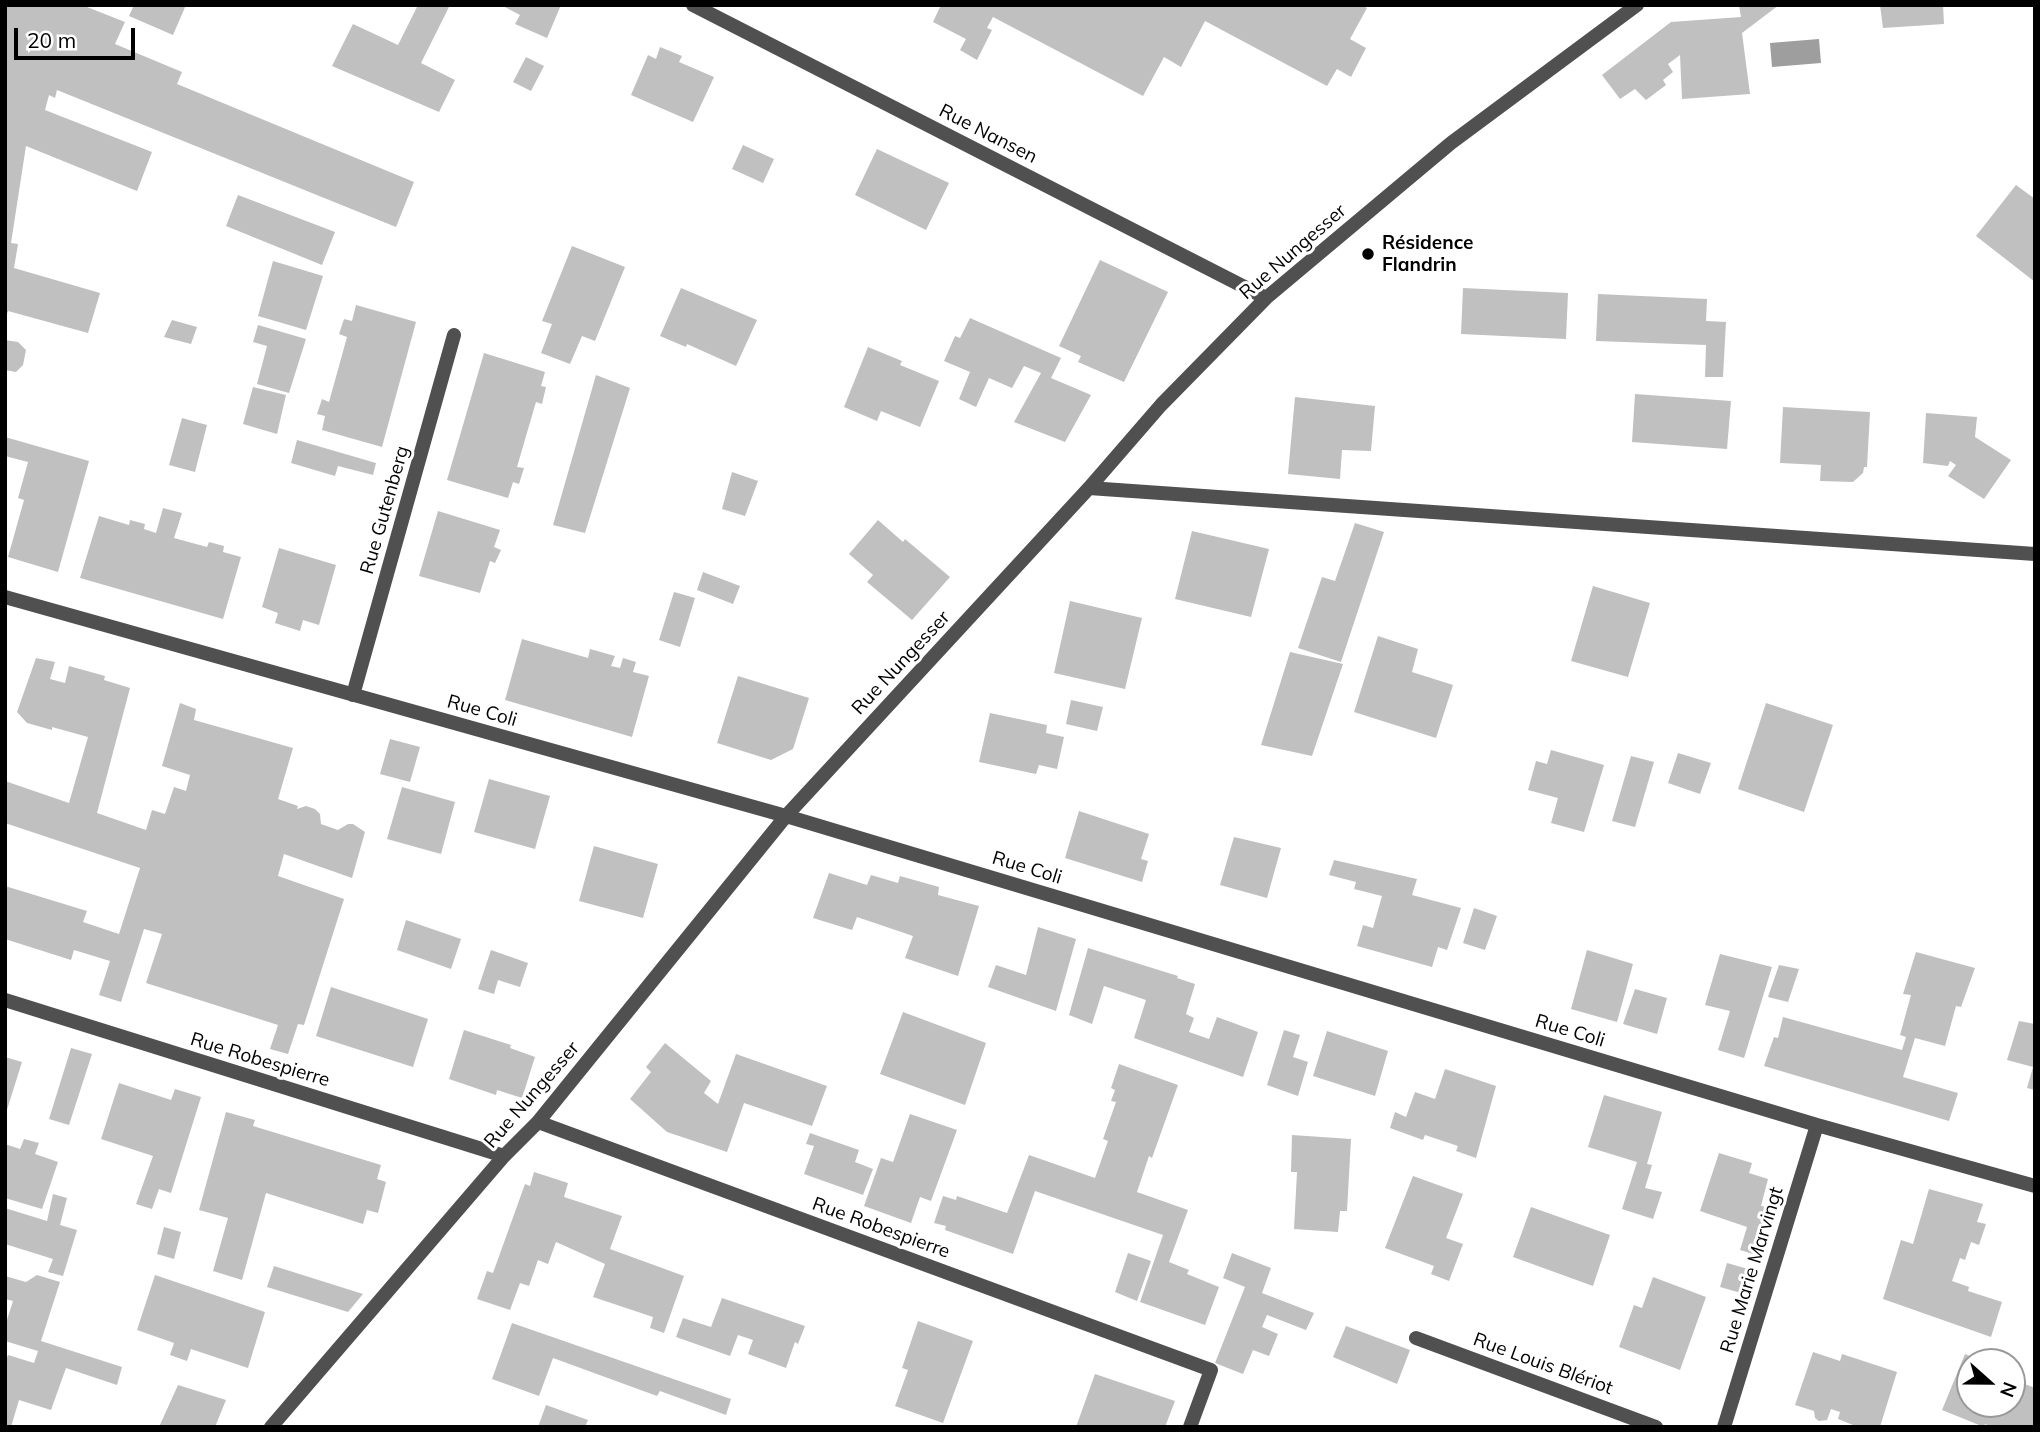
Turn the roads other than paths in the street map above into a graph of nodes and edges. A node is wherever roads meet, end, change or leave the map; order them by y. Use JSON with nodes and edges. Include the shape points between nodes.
{"nodes":[{"id":1,"x":693,"y":5,"type":"edge"},
{"id":2,"x":1637,"y":5,"type":"edge"},
{"id":3,"x":1266,"y":298,"type":"junction"},
{"id":4,"x":454,"y":335,"type":"dead end"},
{"id":5,"x":1089,"y":488,"type":"junction"},
{"id":6,"x":2035,"y":554,"type":"edge"},
{"id":7,"x":5,"y":597,"type":"edge"},
{"id":8,"x":353,"y":695,"type":"junction"},
{"id":9,"x":786,"y":816,"type":"junction"},
{"id":10,"x":5,"y":1000,"type":"edge"},
{"id":11,"x":538,"y":1122,"type":"junction"},
{"id":12,"x":1818,"y":1125,"type":"junction"},
{"id":13,"x":504,"y":1156,"type":"junction"},
{"id":14,"x":2035,"y":1186,"type":"edge"},
{"id":15,"x":1416,"y":1338,"type":"dead end"},
{"id":16,"x":271,"y":1427,"type":"edge"},
{"id":17,"x":1190,"y":1427,"type":"edge"},
{"id":18,"x":1656,"y":1427,"type":"edge"},
{"id":19,"x":1724,"y":1427,"type":"edge"}],
"edges":[{"from":1,"to":3,"type":"street","name":"Rue Nansen"},
{"from":2,"to":3,"type":"street","name":"Rue Nungesser","via":[[1451,144]]},
{"from":3,"to":5,"type":"street","name":"Rue Nungesser","via":[[1161,404]]},
{"from":4,"to":8,"type":"street","name":"Rue Gutenberg"},
{"from":5,"to":6,"type":"street"},
{"from":5,"to":9,"type":"street","name":"Rue Nungesser"},
{"from":7,"to":8,"type":"street","name":"Rue Coli"},
{"from":8,"to":9,"type":"street","name":"Rue Coli"},
{"from":9,"to":11,"type":"street","name":"Rue Nungesser"},
{"from":9,"to":12,"type":"street","name":"Rue Coli"},
{"from":10,"to":13,"type":"street","name":"Rue Robespierre"},
{"from":11,"to":13,"type":"street","name":"Rue Nungesser"},
{"from":11,"to":17,"type":"street","name":"Rue Robespierre","via":[[1211,1370]]},
{"from":12,"to":14,"type":"street","name":"Rue Coli"},
{"from":12,"to":19,"type":"street","name":"Rue Marie Marvingt"},
{"from":13,"to":16,"type":"street","name":"Rue Nungesser"},
{"from":15,"to":18,"type":"street","name":"Rue Louis Blériot"}]}
